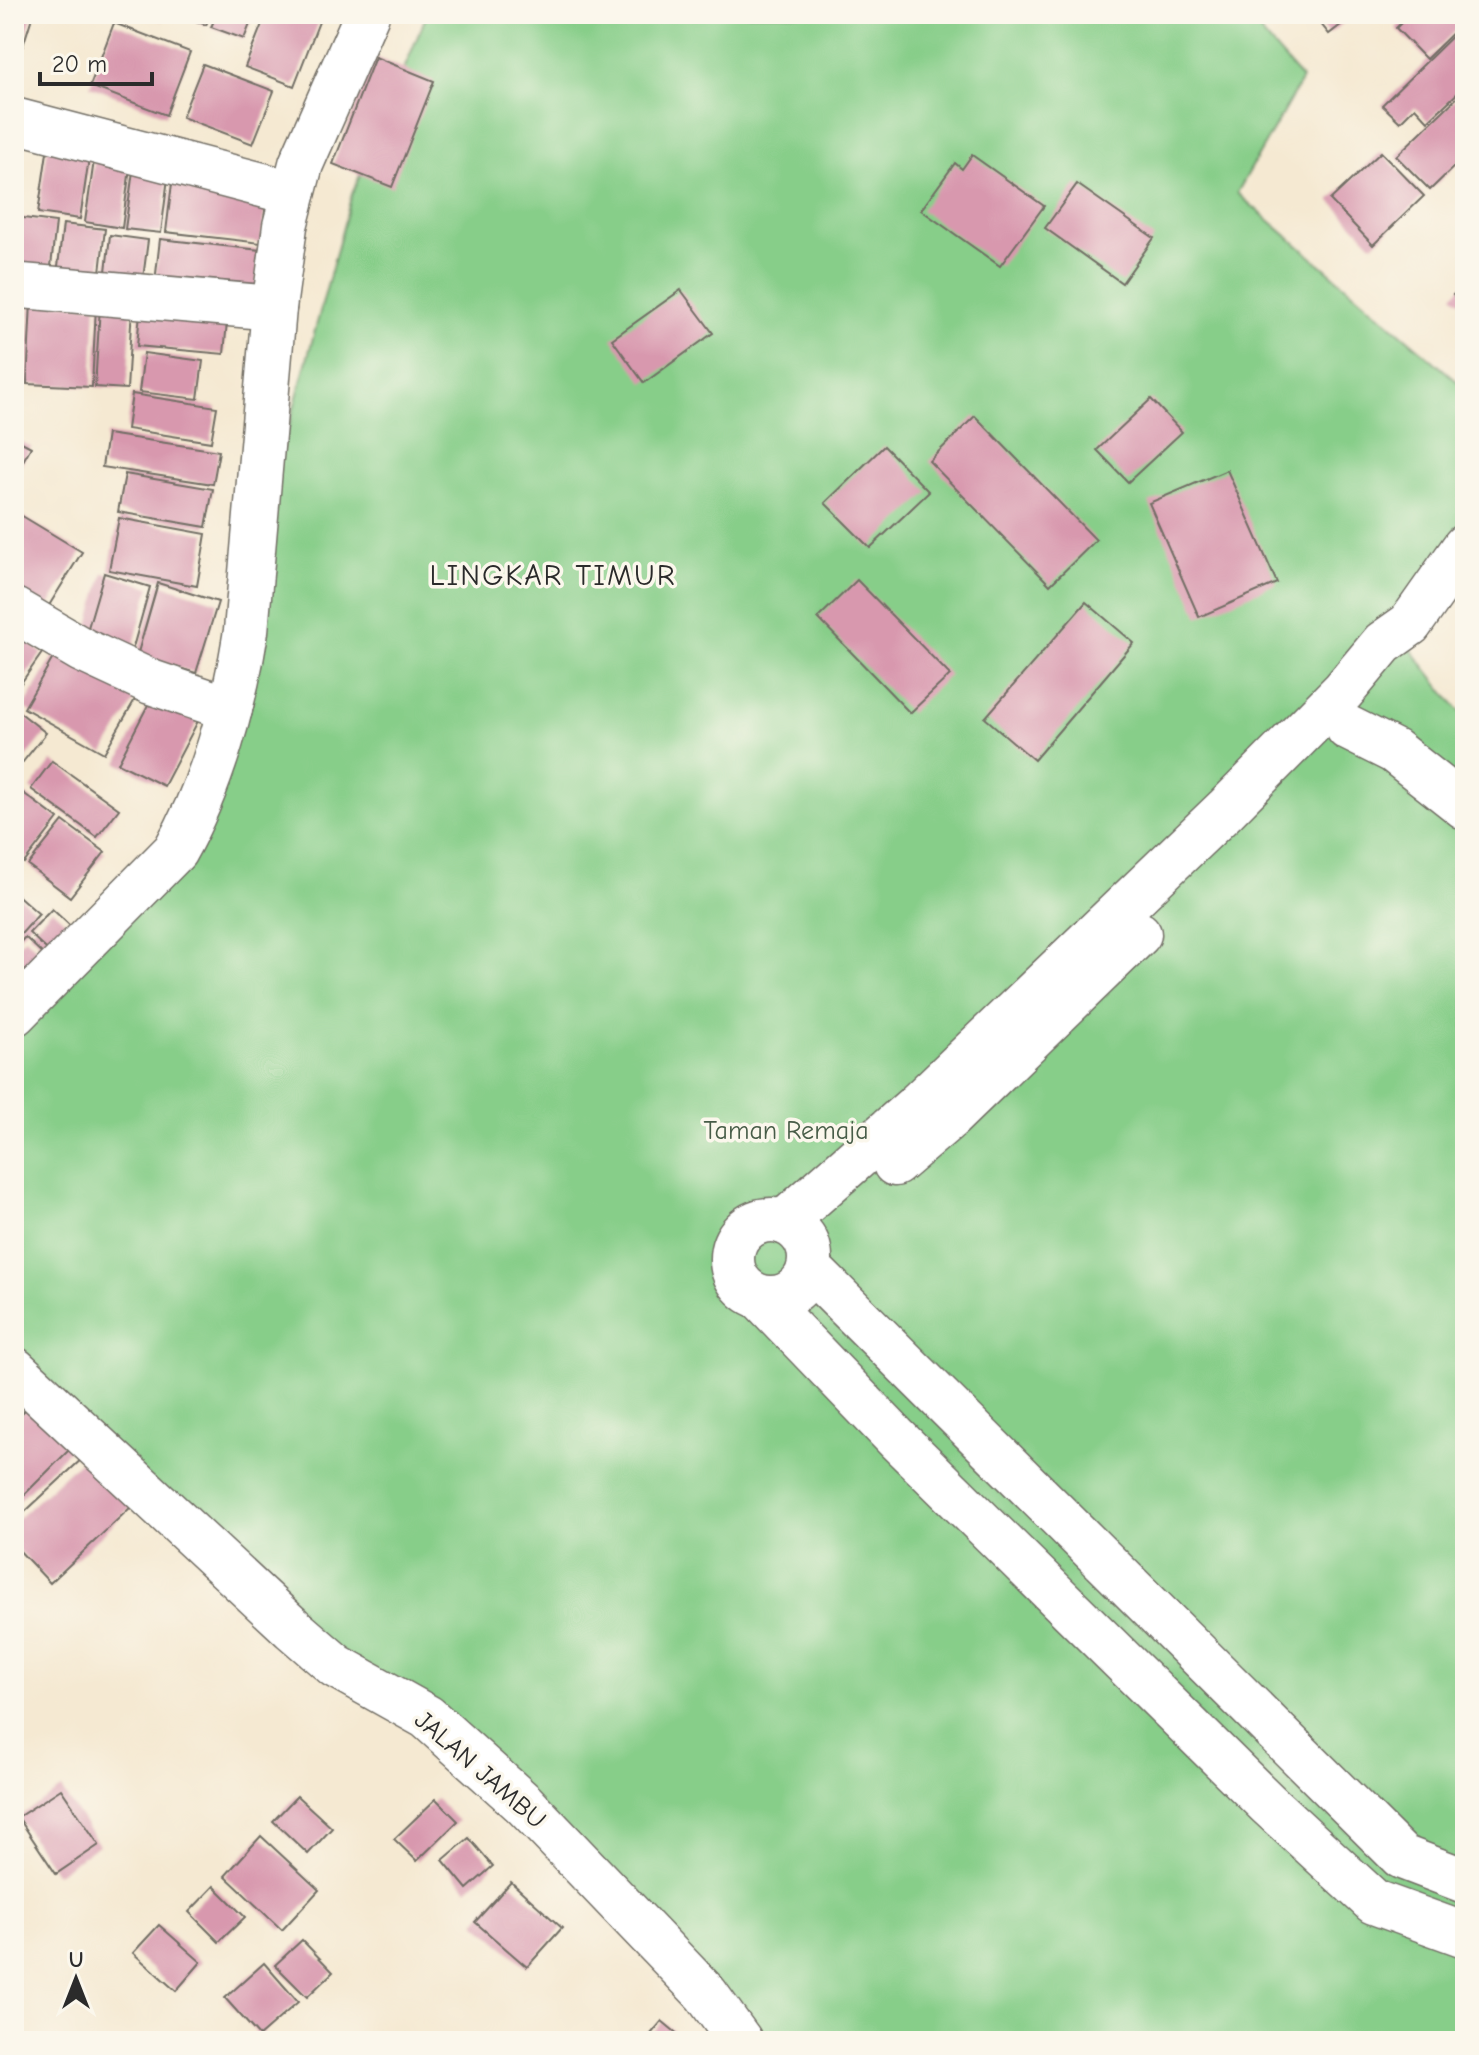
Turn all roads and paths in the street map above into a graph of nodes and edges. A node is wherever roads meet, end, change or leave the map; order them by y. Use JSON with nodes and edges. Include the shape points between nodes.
{"nodes":[{"id":1,"x":367,"y":14,"type":"edge"},
{"id":2,"x":14,"y":120,"type":"edge"},
{"id":3,"x":293,"y":193,"type":"junction"},
{"id":4,"x":22,"y":286,"type":"dead end"},
{"id":5,"x":274,"y":308,"type":"junction"},
{"id":6,"x":1465,"y":546,"type":"edge"},
{"id":7,"x":14,"y":610,"type":"edge"},
{"id":8,"x":1410,"y":624,"type":"junction"},
{"id":9,"x":230,"y":709,"type":"junction"},
{"id":10,"x":1348,"y":728,"type":"junction"},
{"id":11,"x":1465,"y":807,"type":"edge"},
{"id":12,"x":14,"y":1014,"type":"edge"},
{"id":13,"x":800,"y":1244,"type":"junction"},
{"id":14,"x":760,"y":1297,"type":"junction"},
{"id":15,"x":14,"y":1369,"type":"edge"},
{"id":16,"x":1465,"y":1881,"type":"edge"},
{"id":17,"x":1465,"y":1935,"type":"edge"},
{"id":18,"x":740,"y":2041,"type":"edge"}],
"edges":[{"from":1,"to":3,"type":"street"},
{"from":2,"to":3,"type":"street"},
{"from":3,"to":5,"type":"street"},
{"from":4,"to":5,"type":"street"},
{"from":5,"to":9,"type":"street","via":[[246,631]]},
{"from":6,"to":8,"type":"street"},
{"from":7,"to":9,"type":"street","via":[[151,682]]},
{"from":8,"to":10,"type":"street","via":[[1405,658]]},
{"from":8,"to":13,"type":"street","via":[[1383,643],[1226,809],[915,1107]]},
{"from":9,"to":12,"type":"street","via":[[194,819],[175,851]]},
{"from":10,"to":11,"type":"street","via":[[1394,751]]},
{"from":10,"to":13,"type":"street","via":[[950,1117]]},
{"from":13,"to":14,"type":"street","via":[[804,1282],[777,1298]]},
{"from":13,"to":14,"type":"street","via":[[769,1220],[742,1233],[733,1246],[735,1276],[745,1290]]},
{"from":13,"to":16,"type":"street","via":[[1402,1857]]},
{"from":14,"to":17,"type":"street","via":[[919,1461],[1374,1902]]},
{"from":15,"to":18,"type":"street","name":"JALAN JAMBU","via":[[325,1657],[427,1717],[524,1804],[706,1994]]}]}
